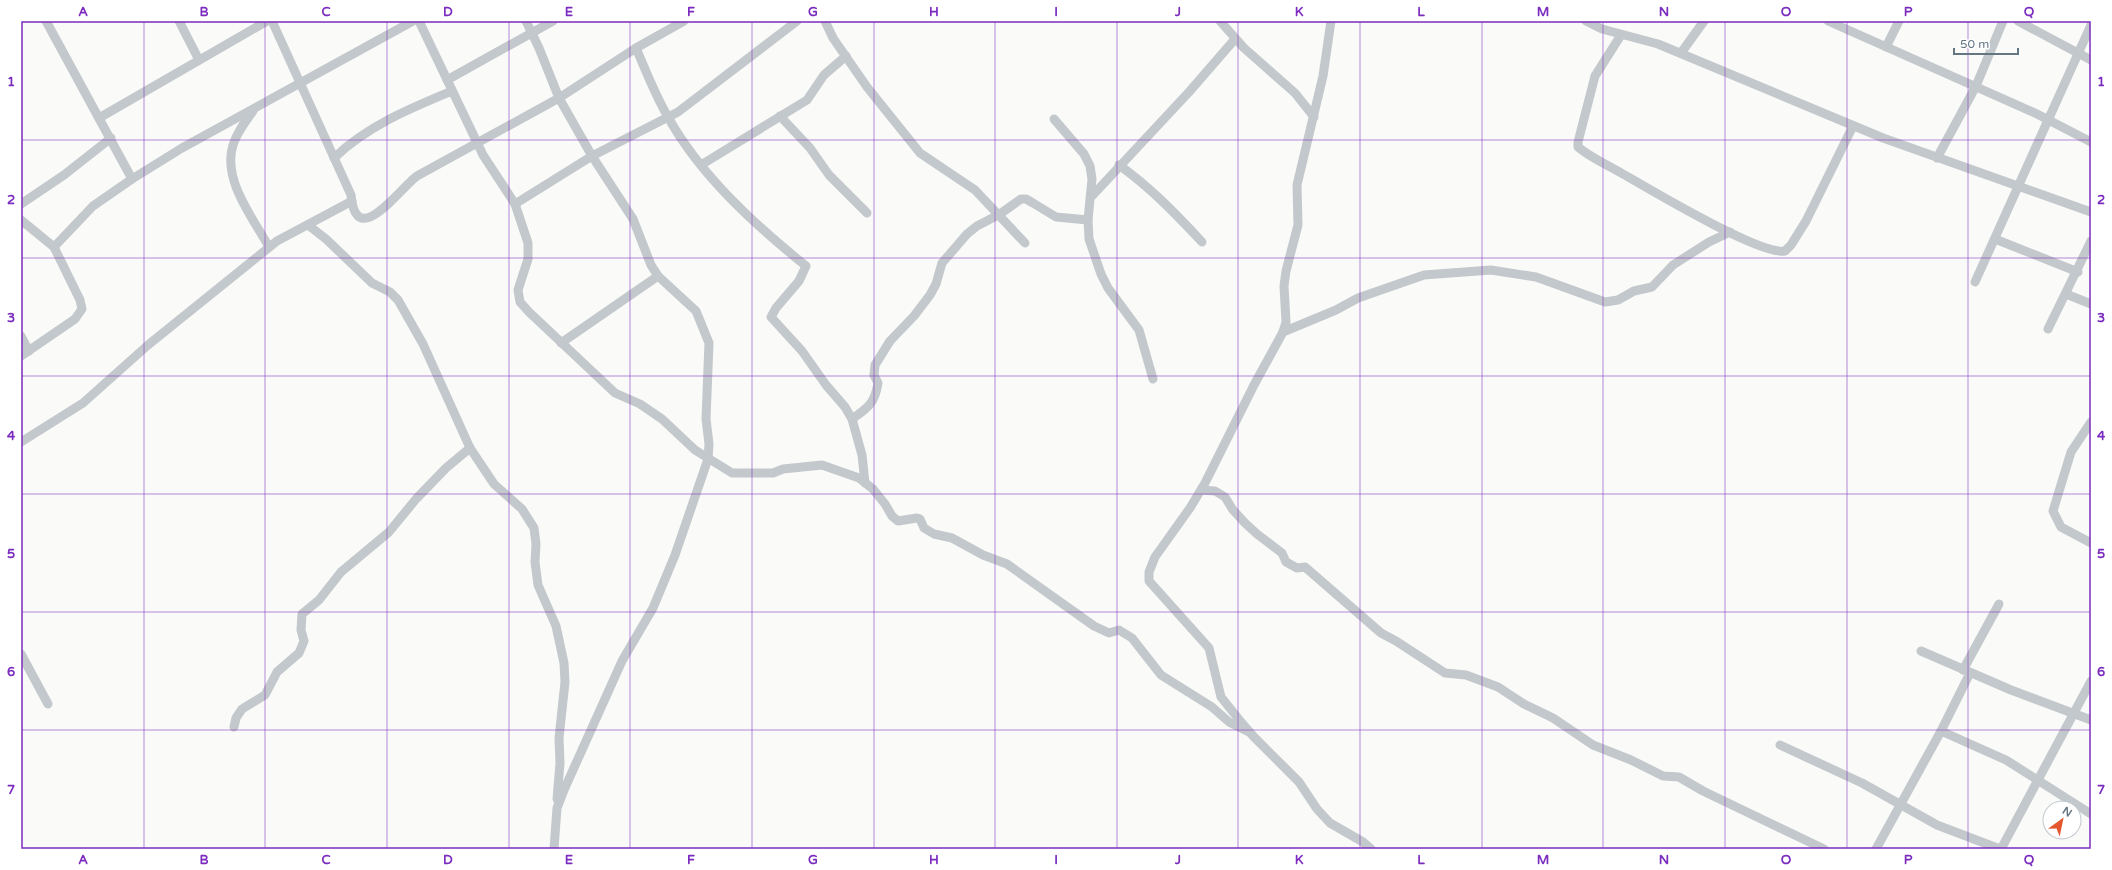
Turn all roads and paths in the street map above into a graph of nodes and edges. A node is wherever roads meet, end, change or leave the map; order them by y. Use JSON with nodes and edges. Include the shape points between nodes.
{"nodes":[{"id":1,"x":46,"y":21,"type":"edge"},
{"id":2,"x":179,"y":21,"type":"edge"},
{"id":3,"x":267,"y":21,"type":"edge"},
{"id":4,"x":272,"y":21,"type":"edge"},
{"id":5,"x":413,"y":21,"type":"edge"},
{"id":6,"x":419,"y":21,"type":"edge"},
{"id":7,"x":526,"y":21,"type":"edge"},
{"id":8,"x":553,"y":21,"type":"edge"},
{"id":9,"x":684,"y":21,"type":"edge"},
{"id":10,"x":797,"y":21,"type":"edge"},
{"id":11,"x":825,"y":21,"type":"edge"},
{"id":12,"x":1220,"y":21,"type":"edge"},
{"id":13,"x":1331,"y":21,"type":"edge"},
{"id":14,"x":1586,"y":21,"type":"edge"},
{"id":15,"x":1704,"y":21,"type":"edge"},
{"id":16,"x":1828,"y":21,"type":"edge"},
{"id":17,"x":1898,"y":21,"type":"edge"},
{"id":18,"x":2002,"y":21,"type":"edge"},
{"id":19,"x":2018,"y":21,"type":"edge"},
{"id":20,"x":2091,"y":25,"type":"edge"},
{"id":21,"x":532,"y":33,"type":"junction"},
{"id":22,"x":1621,"y":35,"type":"junction"},
{"id":23,"x":1235,"y":39,"type":"junction"},
{"id":24,"x":1886,"y":47,"type":"junction"},
{"id":25,"x":636,"y":48,"type":"junction"},
{"id":26,"x":1681,"y":53,"type":"junction"},
{"id":27,"x":2078,"y":54,"type":"junction"},
{"id":28,"x":846,"y":56,"type":"junction"},
{"id":29,"x":199,"y":60,"type":"junction"},
{"id":30,"x":2091,"y":60,"type":"edge"},
{"id":31,"x":447,"y":80,"type":"junction"},
{"id":32,"x":300,"y":84,"type":"junction"},
{"id":33,"x":1976,"y":86,"type":"junction"},
{"id":34,"x":452,"y":91,"type":"junction"},
{"id":35,"x":559,"y":98,"type":"junction"},
{"id":36,"x":254,"y":110,"type":"junction"},
{"id":37,"x":780,"y":116,"type":"junction"},
{"id":38,"x":1314,"y":117,"type":"junction"},
{"id":39,"x":100,"y":118,"type":"junction"},
{"id":40,"x":668,"y":118,"type":"junction"},
{"id":41,"x":1054,"y":119,"type":"dead end"},
{"id":42,"x":2049,"y":120,"type":"junction"},
{"id":43,"x":1853,"y":126,"type":"junction"},
{"id":44,"x":110,"y":138,"type":"junction"},
{"id":45,"x":2091,"y":142,"type":"edge"},
{"id":46,"x":478,"y":143,"type":"junction"},
{"id":47,"x":592,"y":156,"type":"junction"},
{"id":48,"x":334,"y":158,"type":"junction"},
{"id":49,"x":1937,"y":158,"type":"junction"},
{"id":50,"x":701,"y":165,"type":"junction"},
{"id":51,"x":1119,"y":165,"type":"junction"},
{"id":52,"x":132,"y":179,"type":"junction"},
{"id":53,"x":2018,"y":187,"type":"junction"},
{"id":54,"x":1092,"y":196,"type":"junction"},
{"id":55,"x":352,"y":201,"type":"junction"},
{"id":56,"x":21,"y":204,"type":"edge"},
{"id":57,"x":514,"y":204,"type":"junction"},
{"id":58,"x":2091,"y":212,"type":"edge"},
{"id":59,"x":867,"y":213,"type":"dead end"},
{"id":60,"x":1000,"y":214,"type":"junction"},
{"id":61,"x":21,"y":220,"type":"edge"},
{"id":62,"x":1088,"y":220,"type":"junction"},
{"id":63,"x":308,"y":225,"type":"junction"},
{"id":64,"x":1730,"y":232,"type":"junction"},
{"id":65,"x":1995,"y":239,"type":"junction"},
{"id":66,"x":2091,"y":241,"type":"edge"},
{"id":67,"x":1202,"y":242,"type":"dead end"},
{"id":68,"x":1025,"y":243,"type":"dead end"},
{"id":69,"x":54,"y":247,"type":"junction"},
{"id":70,"x":269,"y":247,"type":"junction"},
{"id":71,"x":2078,"y":272,"type":"junction"},
{"id":72,"x":658,"y":276,"type":"junction"},
{"id":73,"x":1975,"y":282,"type":"dead end"},
{"id":74,"x":2066,"y":294,"type":"junction"},
{"id":75,"x":2091,"y":304,"type":"edge"},
{"id":76,"x":2048,"y":329,"type":"dead end"},
{"id":77,"x":1282,"y":332,"type":"junction"},
{"id":78,"x":21,"y":336,"type":"edge"},
{"id":79,"x":561,"y":343,"type":"junction"},
{"id":80,"x":25,"y":353,"type":"edge"},
{"id":81,"x":1153,"y":379,"type":"dead end"},
{"id":82,"x":852,"y":419,"type":"junction"},
{"id":83,"x":2091,"y":422,"type":"edge"},
{"id":84,"x":21,"y":442,"type":"edge"},
{"id":85,"x":470,"y":448,"type":"junction"},
{"id":86,"x":708,"y":459,"type":"junction"},
{"id":87,"x":864,"y":483,"type":"junction"},
{"id":88,"x":1201,"y":490,"type":"junction"},
{"id":89,"x":2091,"y":543,"type":"edge"},
{"id":90,"x":1999,"y":604,"type":"dead end"},
{"id":91,"x":1921,"y":651,"type":"dead end"},
{"id":92,"x":21,"y":654,"type":"edge"},
{"id":93,"x":1966,"y":671,"type":"junction"},
{"id":94,"x":2091,"y":681,"type":"edge"},
{"id":95,"x":48,"y":704,"type":"dead end"},
{"id":96,"x":2073,"y":713,"type":"junction"},
{"id":97,"x":2091,"y":720,"type":"edge"},
{"id":98,"x":234,"y":726,"type":"dead end"},
{"id":99,"x":1941,"y":731,"type":"junction"},
{"id":100,"x":1249,"y":732,"type":"junction"},
{"id":101,"x":1780,"y":745,"type":"dead end"},
{"id":102,"x":2037,"y":780,"type":"junction"},
{"id":103,"x":1901,"y":805,"type":"junction"},
{"id":104,"x":557,"y":808,"type":"junction"},
{"id":105,"x":2091,"y":814,"type":"edge"},
{"id":106,"x":554,"y":849,"type":"edge"},
{"id":107,"x":1371,"y":849,"type":"edge"},
{"id":108,"x":1824,"y":849,"type":"edge"},
{"id":109,"x":1876,"y":849,"type":"edge"},
{"id":110,"x":2001,"y":849,"type":"edge"}],
"edges":[{"from":1,"to":39,"type":"street"},
{"from":2,"to":29,"type":"street"},
{"from":3,"to":29,"type":"street"},
{"from":4,"to":32,"type":"street"},
{"from":5,"to":32,"type":"street"},
{"from":6,"to":31,"type":"street"},
{"from":7,"to":21,"type":"street"},
{"from":8,"to":21,"type":"street"},
{"from":9,"to":25,"type":"street"},
{"from":10,"to":40,"type":"street","via":[[715,86]]},
{"from":11,"to":28,"type":"street"},
{"from":12,"to":23,"type":"street"},
{"from":13,"to":38,"type":"street","via":[[1329,44]]},
{"from":14,"to":22,"type":"street"},
{"from":15,"to":26,"type":"street"},
{"from":16,"to":24,"type":"street"},
{"from":17,"to":24,"type":"street"},
{"from":18,"to":33,"type":"street"},
{"from":19,"to":27,"type":"street"},
{"from":20,"to":27,"type":"street"},
{"from":21,"to":31,"type":"street"},
{"from":21,"to":35,"type":"street"},
{"from":22,"to":26,"type":"street","via":[[1658,44]]},
{"from":22,"to":64,"type":"street","via":[[1595,76],[1578,147],[1670,201]]},
{"from":23,"to":38,"type":"street","via":[[1295,93]]},
{"from":23,"to":51,"type":"street","via":[[1189,92]]},
{"from":24,"to":33,"type":"street"},
{"from":25,"to":35,"type":"street"},
{"from":25,"to":40,"type":"street"},
{"from":26,"to":43,"type":"street"},
{"from":27,"to":30,"type":"street"},
{"from":27,"to":42,"type":"street"},
{"from":28,"to":37,"type":"street","via":[[824,75],[806,100]]},
{"from":28,"to":60,"type":"street","via":[[867,87],[920,153],[975,190]]},
{"from":29,"to":39,"type":"street"},
{"from":31,"to":34,"type":"street"},
{"from":32,"to":36,"type":"street"},
{"from":32,"to":48,"type":"street"},
{"from":33,"to":42,"type":"street"},
{"from":33,"to":49,"type":"street"},
{"from":34,"to":46,"type":"street"},
{"from":34,"to":48,"type":"street","via":[[399,113]]},
{"from":35,"to":46,"type":"street"},
{"from":35,"to":47,"type":"street"},
{"from":36,"to":52,"type":"street","via":[[182,148]]},
{"from":36,"to":70,"type":"street","via":[[238,132],[231,164],[241,197]]},
{"from":37,"to":50,"type":"street"},
{"from":37,"to":59,"type":"street","via":[[810,148],[829,175]]},
{"from":38,"to":77,"type":"street","via":[[1297,185],[1298,225],[1284,286],[1286,322]]},
{"from":39,"to":44,"type":"street"},
{"from":40,"to":47,"type":"street"},
{"from":40,"to":50,"type":"street"},
{"from":41,"to":54,"type":"street","via":[[1084,154],[1090,166]]},
{"from":42,"to":45,"type":"street"},
{"from":42,"to":53,"type":"street"},
{"from":43,"to":49,"type":"street"},
{"from":43,"to":64,"type":"street","via":[[1806,221],[1785,251],[1774,250]]},
{"from":44,"to":52,"type":"street"},
{"from":44,"to":56,"type":"street","via":[[64,175]]},
{"from":46,"to":55,"type":"street","via":[[408,182],[385,209],[374,216],[364,218],[357,215],[352,207]]},
{"from":46,"to":57,"type":"street"},
{"from":47,"to":57,"type":"street"},
{"from":47,"to":72,"type":"street","via":[[632,219],[650,265]]},
{"from":48,"to":55,"type":"street"},
{"from":49,"to":53,"type":"street"},
{"from":50,"to":82,"type":"street","via":[[768,235],[806,266],[799,281],[776,308],[772,317],[802,351]]},
{"from":51,"to":54,"type":"street"},
{"from":51,"to":67,"type":"street","via":[[1167,204]]},
{"from":52,"to":69,"type":"street","via":[[93,206]]},
{"from":53,"to":58,"type":"street"},
{"from":53,"to":65,"type":"street"},
{"from":54,"to":62,"type":"street"},
{"from":55,"to":63,"type":"street"},
{"from":57,"to":79,"type":"street","via":[[528,243],[528,259],[518,290],[520,302]]},
{"from":60,"to":62,"type":"street","via":[[1014,203],[1026,199],[1056,217]]},
{"from":60,"to":68,"type":"street"},
{"from":60,"to":82,"type":"street","via":[[967,234],[942,263],[930,295],[890,341],[875,365],[874,375],[878,383],[869,408]]},
{"from":61,"to":69,"type":"street"},
{"from":62,"to":81,"type":"street","via":[[1090,239],[1101,274],[1119,305],[1139,330]]},
{"from":63,"to":70,"type":"street"},
{"from":63,"to":85,"type":"street","via":[[372,283],[390,292],[398,300],[423,344]]},
{"from":64,"to":77,"type":"street","via":[[1672,265],[1652,287],[1618,300],[1605,302],[1565,286],[1491,270],[1424,275],[1358,298]]},
{"from":65,"to":71,"type":"street"},
{"from":65,"to":73,"type":"street"},
{"from":66,"to":71,"type":"street"},
{"from":69,"to":80,"type":"street","via":[[77,292],[82,309],[75,320]]},
{"from":70,"to":84,"type":"street","via":[[148,345],[84,403]]},
{"from":71,"to":74,"type":"street"},
{"from":72,"to":79,"type":"street"},
{"from":72,"to":86,"type":"street","via":[[696,311],[709,343],[706,419]]},
{"from":74,"to":75,"type":"street"},
{"from":74,"to":76,"type":"street"},
{"from":77,"to":88,"type":"street"},
{"from":78,"to":80,"type":"street"},
{"from":79,"to":86,"type":"street","via":[[616,393],[640,404]]},
{"from":82,"to":87,"type":"street","via":[[862,455]]},
{"from":83,"to":89,"type":"street","via":[[2071,452],[2053,511],[2061,526]]},
{"from":85,"to":98,"type":"street","via":[[416,499],[389,532],[342,572],[302,614],[301,630],[304,642],[299,653],[277,672],[264,695],[242,709]]},
{"from":85,"to":104,"type":"street","via":[[494,484],[522,509],[534,528],[534,562],[538,585],[556,626],[564,663]]},
{"from":86,"to":87,"type":"street","via":[[732,473],[752,474],[822,465],[859,478]]},
{"from":86,"to":104,"type":"street","via":[[675,555],[653,608],[634,639],[610,688]]},
{"from":87,"to":100,"type":"street","via":[[873,489],[898,521],[920,519],[924,528],[934,534],[952,538],[1007,564],[1094,626],[1109,633],[1119,630],[1132,638],[1161,675],[1212,707],[1229,722]]},
{"from":88,"to":100,"type":"street","via":[[1154,558],[1148,581],[1209,648],[1221,697]]},
{"from":88,"to":108,"type":"street","via":[[1215,491],[1225,496],[1245,523],[1282,553],[1286,562],[1297,568],[1305,568],[1381,633],[1445,673],[1466,675],[1498,687],[1524,704],[1553,718],[1593,745],[1663,776],[1679,777]]},
{"from":90,"to":93,"type":"street"},
{"from":91,"to":93,"type":"street"},
{"from":92,"to":95,"type":"street"},
{"from":93,"to":96,"type":"street"},
{"from":93,"to":99,"type":"street"},
{"from":94,"to":96,"type":"street"},
{"from":96,"to":97,"type":"street"},
{"from":96,"to":102,"type":"street"},
{"from":99,"to":102,"type":"street","via":[[2006,760]]},
{"from":99,"to":103,"type":"street"},
{"from":100,"to":107,"type":"street","via":[[1299,782],[1330,823]]},
{"from":101,"to":103,"type":"street","via":[[1862,783]]},
{"from":102,"to":105,"type":"street"},
{"from":102,"to":110,"type":"street"},
{"from":103,"to":109,"type":"street"},
{"from":103,"to":110,"type":"street","via":[[1937,825]]},
{"from":104,"to":106,"type":"street"}]}
